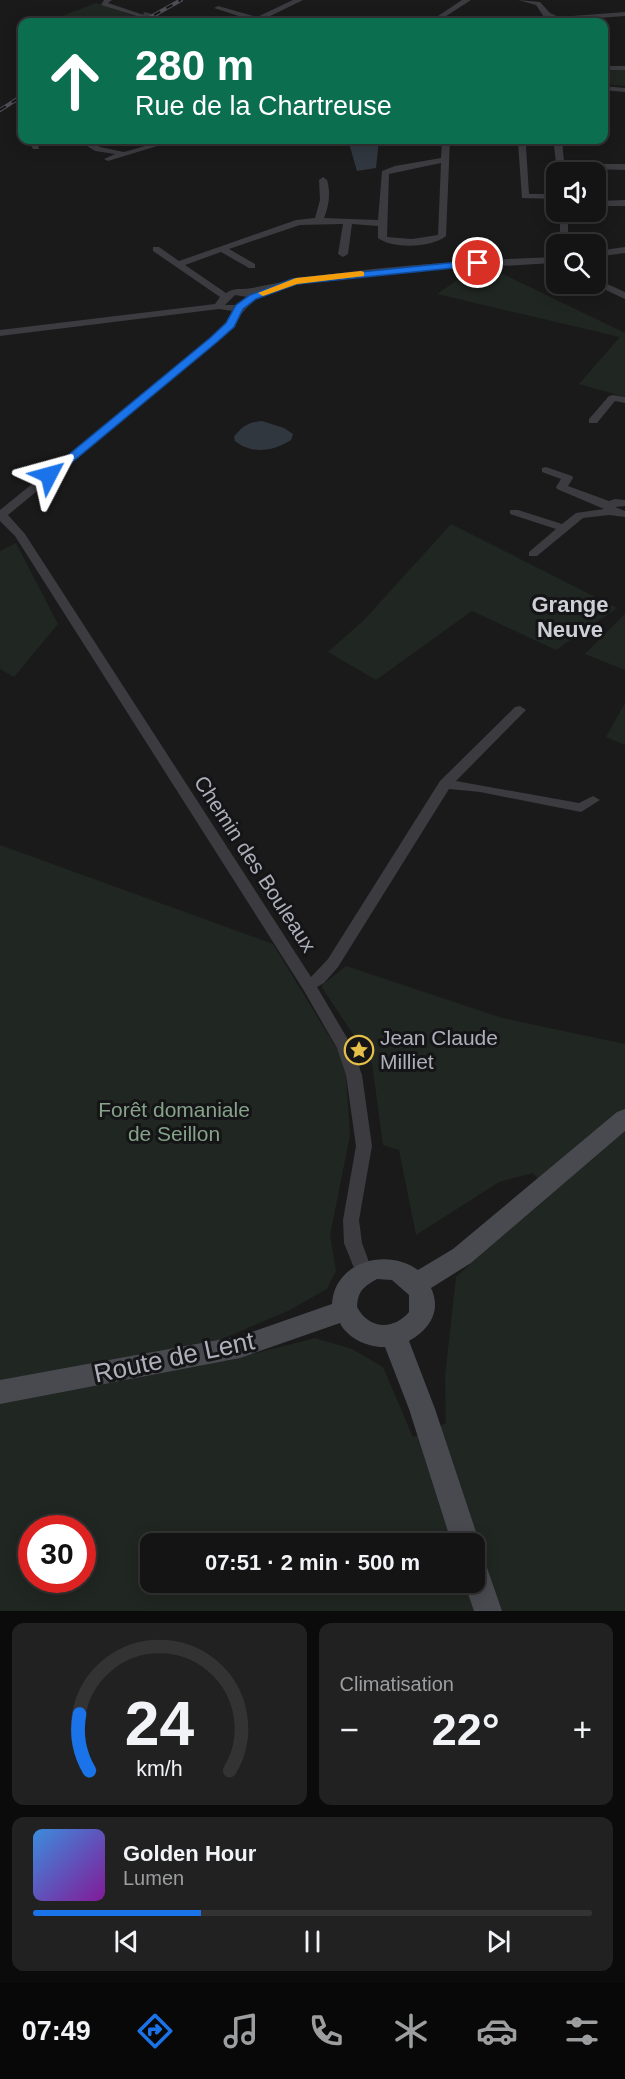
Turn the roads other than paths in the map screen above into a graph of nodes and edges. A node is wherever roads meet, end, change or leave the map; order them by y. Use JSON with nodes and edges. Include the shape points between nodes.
{"nodes":[{"id":1,"x":108,"y":0,"type":"edge"},
{"id":2,"x":299,"y":0,"type":"edge"},
{"id":3,"x":467,"y":0,"type":"edge"},
{"id":4,"x":522,"y":0,"type":"edge"},
{"id":5,"x":546,"y":0,"type":"edge"},
{"id":6,"x":538,"y":3,"type":"junction"},
{"id":7,"x":218,"y":8,"type":"dead end"},
{"id":8,"x":446,"y":13,"type":"junction"},
{"id":9,"x":625,"y":14,"type":"edge"},
{"id":10,"x":143,"y":16,"type":"tunnel mouth"},
{"id":11,"x":247,"y":18,"type":"edge"},
{"id":12,"x":262,"y":18,"type":"edge"},
{"id":13,"x":429,"y":18,"type":"edge"},
{"id":14,"x":439,"y":18,"type":"edge"},
{"id":15,"x":555,"y":18,"type":"edge"},
{"id":16,"x":571,"y":18,"type":"edge"},
{"id":17,"x":608,"y":68,"type":"edge"},
{"id":18,"x":625,"y":68,"type":"edge"},
{"id":19,"x":608,"y":88,"type":"edge"},
{"id":20,"x":625,"y":90,"type":"edge"},
{"id":21,"x":89,"y":144,"type":"edge"},
{"id":22,"x":159,"y":144,"type":"edge"},
{"id":23,"x":446,"y":144,"type":"edge"},
{"id":24,"x":522,"y":144,"type":"edge"},
{"id":25,"x":558,"y":144,"type":"edge"},
{"id":26,"x":126,"y":153,"type":"junction"},
{"id":27,"x":108,"y":159,"type":"dead end"},
{"id":28,"x":444,"y":160,"type":"junction"},
{"id":29,"x":560,"y":162,"type":"edge"},
{"id":30,"x":606,"y":167,"type":"edge"},
{"id":31,"x":625,"y":167,"type":"edge"},
{"id":32,"x":323,"y":180,"type":"dead end"},
{"id":33,"x":546,"y":197,"type":"edge"},
{"id":34,"x":625,"y":203,"type":"edge"},
{"id":35,"x":606,"y":204,"type":"edge"},
{"id":36,"x":318,"y":220,"type":"junction"},
{"id":37,"x":348,"y":222,"type":"junction"},
{"id":38,"x":381,"y":223,"type":"junction"},
{"id":39,"x":156,"y":249,"type":"dead end"},
{"id":40,"x":222,"y":249,"type":"junction"},
{"id":41,"x":625,"y":250,"type":"edge"},
{"id":42,"x":606,"y":253,"type":"edge"},
{"id":43,"x":343,"y":254,"type":"dead end"},
{"id":44,"x":546,"y":260,"type":"edge"},
{"id":45,"x":179,"y":264,"type":"junction"},
{"id":46,"x":252,"y":266,"type":"dead end"},
{"id":47,"x":606,"y":286,"type":"edge"},
{"id":48,"x":623,"y":293,"type":"edge"},
{"id":49,"x":250,"y":295,"type":"junction"},
{"id":50,"x":228,"y":302,"type":"junction"},
{"id":51,"x":0,"y":333,"type":"edge"},
{"id":52,"x":625,"y":400,"type":"edge"},
{"id":53,"x":593,"y":421,"type":"dead end"},
{"id":54,"x":546,"y":470,"type":"dead end"},
{"id":55,"x":625,"y":505,"type":"edge"},
{"id":56,"x":610,"y":508,"type":"junction"},
{"id":57,"x":514,"y":512,"type":"dead end"},
{"id":58,"x":0,"y":515,"type":"edge"},
{"id":59,"x":564,"y":528,"type":"junction"},
{"id":60,"x":533,"y":554,"type":"dead end"},
{"id":61,"x":520,"y":710,"type":"dead end"},
{"id":62,"x":445,"y":784,"type":"junction"},
{"id":63,"x":593,"y":800,"type":"dead end"},
{"id":64,"x":308,"y":985,"type":"junction"},
{"id":65,"x":625,"y":1118,"type":"edge"},
{"id":66,"x":364,"y":1273,"type":"junction"},
{"id":67,"x":416,"y":1284,"type":"junction"},
{"id":68,"x":345,"y":1310,"type":"junction"},
{"id":69,"x":394,"y":1336,"type":"junction"},
{"id":70,"x":0,"y":1392,"type":"edge"},
{"id":71,"x":462,"y":1533,"type":"edge"},
{"id":72,"x":482,"y":1593,"type":"edge"},
{"id":73,"x":488,"y":1611,"type":"edge"}],
"edges":[{"from":1,"to":10,"type":"street","via":[[103,4]]},
{"from":2,"to":12,"type":"street"},
{"from":3,"to":8,"type":"street"},
{"from":4,"to":6,"type":"street"},
{"from":5,"to":6,"type":"street"},
{"from":6,"to":15,"type":"street","via":[[547,15]]},
{"from":7,"to":11,"type":"street"},
{"from":8,"to":13,"type":"street","via":[[437,12]]},
{"from":8,"to":14,"type":"street"},
{"from":9,"to":16,"type":"street"},
{"from":17,"to":18,"type":"street"},
{"from":19,"to":20,"type":"street"},
{"from":21,"to":26,"type":"street"},
{"from":22,"to":26,"type":"street"},
{"from":23,"to":28,"type":"street"},
{"from":24,"to":33,"type":"street","via":[[521,196]]},
{"from":25,"to":29,"type":"street"},
{"from":26,"to":27,"type":"street"},
{"from":28,"to":38,"type":"street","via":[[386,173]]},
{"from":28,"to":38,"type":"street","via":[[442,236],[386,240],[380,235]]},
{"from":30,"to":31,"type":"street"},
{"from":32,"to":36,"type":"street","via":[[326,185]]},
{"from":34,"to":35,"type":"street"},
{"from":36,"to":37,"type":"street"},
{"from":36,"to":40,"type":"street","via":[[298,222]]},
{"from":37,"to":38,"type":"street"},
{"from":37,"to":43,"type":"street"},
{"from":39,"to":45,"type":"street"},
{"from":40,"to":45,"type":"street"},
{"from":40,"to":46,"type":"street"},
{"from":41,"to":42,"type":"street"},
{"from":44,"to":49,"type":"street","via":[[488,262],[296,281]]},
{"from":45,"to":50,"type":"street"},
{"from":47,"to":48,"type":"street"},
{"from":49,"to":50,"type":"street"},
{"from":49,"to":50,"type":"street"},
{"from":50,"to":51,"type":"street"},
{"from":50,"to":58,"type":"street","via":[[230,324]]},
{"from":52,"to":53,"type":"street","via":[[613,398]]},
{"from":54,"to":56,"type":"street","via":[[568,478],[561,487]]},
{"from":55,"to":56,"type":"street"},
{"from":56,"to":59,"type":"street","via":[[580,515]]},
{"from":57,"to":59,"type":"street"},
{"from":58,"to":64,"type":"street","name":"Chemin des Bouleaux","via":[[19,534]]},
{"from":59,"to":60,"type":"street"},
{"from":61,"to":62,"type":"street"},
{"from":62,"to":63,"type":"street","via":[[581,808]]},
{"from":62,"to":64,"type":"street","via":[[333,963],[320,979]]},
{"from":64,"to":66,"type":"street","name":"Chemin des Bouleaux","via":[[345,1048],[354,1075],[364,1146],[351,1220],[353,1243]]},
{"from":65,"to":67,"type":"street","via":[[462,1256]]},
{"from":66,"to":67,"type":"street","via":[[386,1269],[408,1276]]},
{"from":66,"to":68,"type":"street","via":[[347,1289]]},
{"from":67,"to":69,"type":"street","via":[[424,1304],[421,1315],[416,1324]]},
{"from":68,"to":69,"type":"street","via":[[363,1332]]},
{"from":68,"to":70,"type":"street","name":"Route de Lent","via":[[240,1347]]},
{"from":69,"to":71,"type":"street"},
{"from":72,"to":73,"type":"street"}]}
